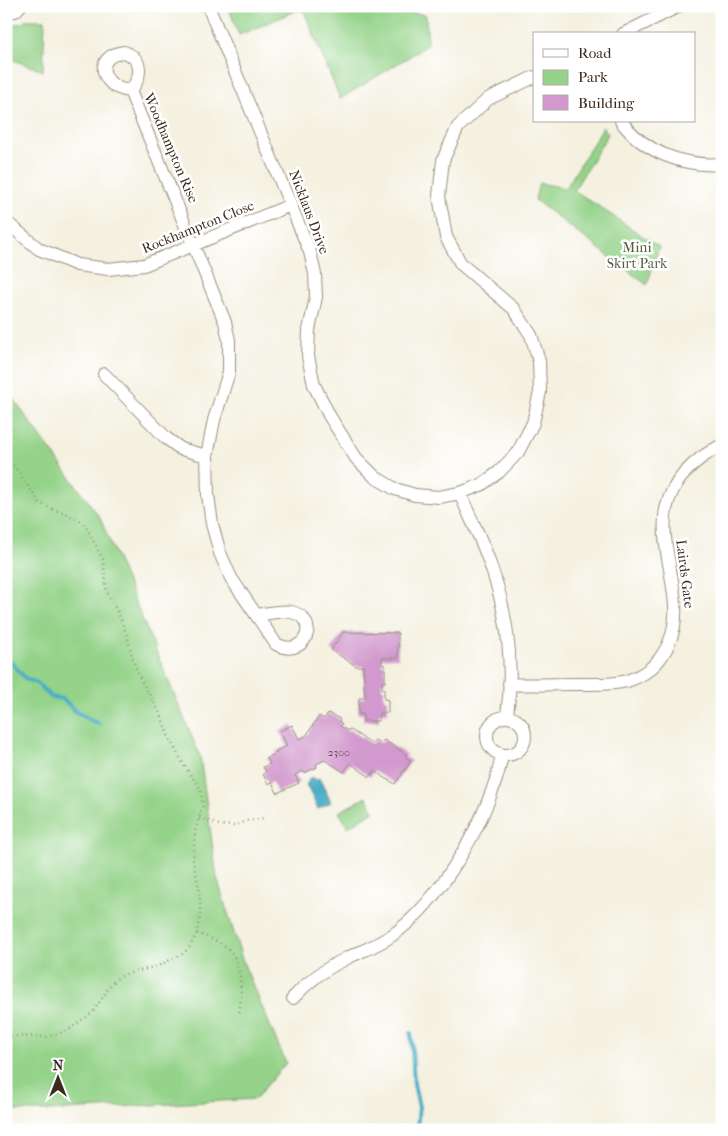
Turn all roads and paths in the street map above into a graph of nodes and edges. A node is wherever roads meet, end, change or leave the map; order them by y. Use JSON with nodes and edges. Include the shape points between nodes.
{"nodes":[{"id":1,"x":20,"y":6,"type":"edge"},
{"id":2,"x":208,"y":6,"type":"edge"},
{"id":3,"x":268,"y":6,"type":"edge"},
{"id":4,"x":316,"y":6,"type":"edge"},
{"id":5,"x":679,"y":6,"type":"edge"},
{"id":6,"x":6,"y":13,"type":"edge"},
{"id":7,"x":627,"y":32,"type":"edge"},
{"id":8,"x":533,"y":78,"type":"edge"},
{"id":9,"x":533,"y":84,"type":"edge"},
{"id":10,"x":518,"y":85,"type":"junction"},
{"id":11,"x":130,"y":91,"type":"dead end"},
{"id":12,"x":622,"y":122,"type":"edge"},
{"id":13,"x":722,"y":164,"type":"edge"},
{"id":14,"x":292,"y":205,"type":"junction"},
{"id":15,"x":6,"y":222,"type":"edge"},
{"id":16,"x":195,"y":246,"type":"junction"},
{"id":17,"x":104,"y":374,"type":"dead end"},
{"id":18,"x":722,"y":445,"type":"edge"},
{"id":19,"x":207,"y":456,"type":"junction"},
{"id":20,"x":6,"y":458,"type":"edge"},
{"id":21,"x":460,"y":493,"type":"junction"},
{"id":22,"x":256,"y":615,"type":"dead end"},
{"id":23,"x":509,"y":684,"type":"junction"},
{"id":24,"x":507,"y":716,"type":"junction"},
{"id":25,"x":502,"y":754,"type":"junction"},
{"id":26,"x":199,"y":818,"type":"junction"},
{"id":27,"x":266,"y":818,"type":"dead end"},
{"id":28,"x":197,"y":933,"type":"junction"},
{"id":29,"x":293,"y":998,"type":"dead end"},
{"id":30,"x":239,"y":1014,"type":"dead end"},
{"id":31,"x":6,"y":1036,"type":"edge"}],
"edges":[{"from":1,"to":6,"type":"street"},
{"from":2,"to":14,"type":"street","name":"Nicklaus Drive"},
{"from":3,"to":4,"type":"path"},
{"from":5,"to":7,"type":"street"},
{"from":8,"to":10,"type":"street","name":"Nicklaus Drive"},
{"from":9,"to":10,"type":"street","name":"Nicklaus Drive"},
{"from":10,"to":21,"type":"street","name":"Nicklaus Drive","via":[[488,99],[458,127],[443,160],[439,196],[446,237],[462,264],[514,309],[531,335],[539,362],[540,392],[532,423],[518,452],[481,485]]},
{"from":11,"to":16,"type":"street","name":"Woodhampton Rise"},
{"from":12,"to":13,"type":"street","via":[[629,132],[667,157],[690,163]]},
{"from":14,"to":16,"type":"street","name":"Rockhampton Close"},
{"from":14,"to":21,"type":"street","name":"Nicklaus Drive","via":[[315,274],[316,297],[308,356],[314,385],[330,417],[356,458],[375,477],[395,489],[440,497]]},
{"from":15,"to":16,"type":"street","name":"Rockhampton Close","via":[[39,250],[77,265],[108,269],[144,265]]},
{"from":16,"to":19,"type":"street","name":"Woodhampton Rise","via":[[225,322],[230,357]]},
{"from":17,"to":19,"type":"street","via":[[166,438],[181,449]]},
{"from":18,"to":23,"type":"street","name":"Lairds Gate","via":[[685,471],[667,507],[665,534],[676,611],[672,637],[661,658],[640,676],[614,683]]},
{"from":19,"to":22,"type":"street","name":"Woodhampton Rise","via":[[208,495],[220,553],[231,578]]},
{"from":20,"to":26,"type":"path","via":[[39,502],[82,522],[86,527],[103,559],[107,592],[127,635],[141,680],[161,715],[169,738],[201,792],[203,805]]},
{"from":21,"to":23,"type":"street","via":[[489,560],[502,603]]},
{"from":23,"to":24,"type":"street"},
{"from":24,"to":25,"type":"street","via":[[497,718],[487,733],[488,743],[494,751]]},
{"from":24,"to":25,"type":"street","via":[[524,728],[525,738],[513,754]]},
{"from":25,"to":29,"type":"street","via":[[482,816],[453,868],[432,897],[391,937],[326,969]]},
{"from":26,"to":27,"type":"path","via":[[218,825],[234,826]]},
{"from":26,"to":28,"type":"path","via":[[193,861],[200,893]]},
{"from":28,"to":30,"type":"path","via":[[220,944],[233,956],[241,985]]},
{"from":28,"to":31,"type":"path","via":[[182,954],[116,980],[93,1012],[67,1031],[47,1037]]}]}
